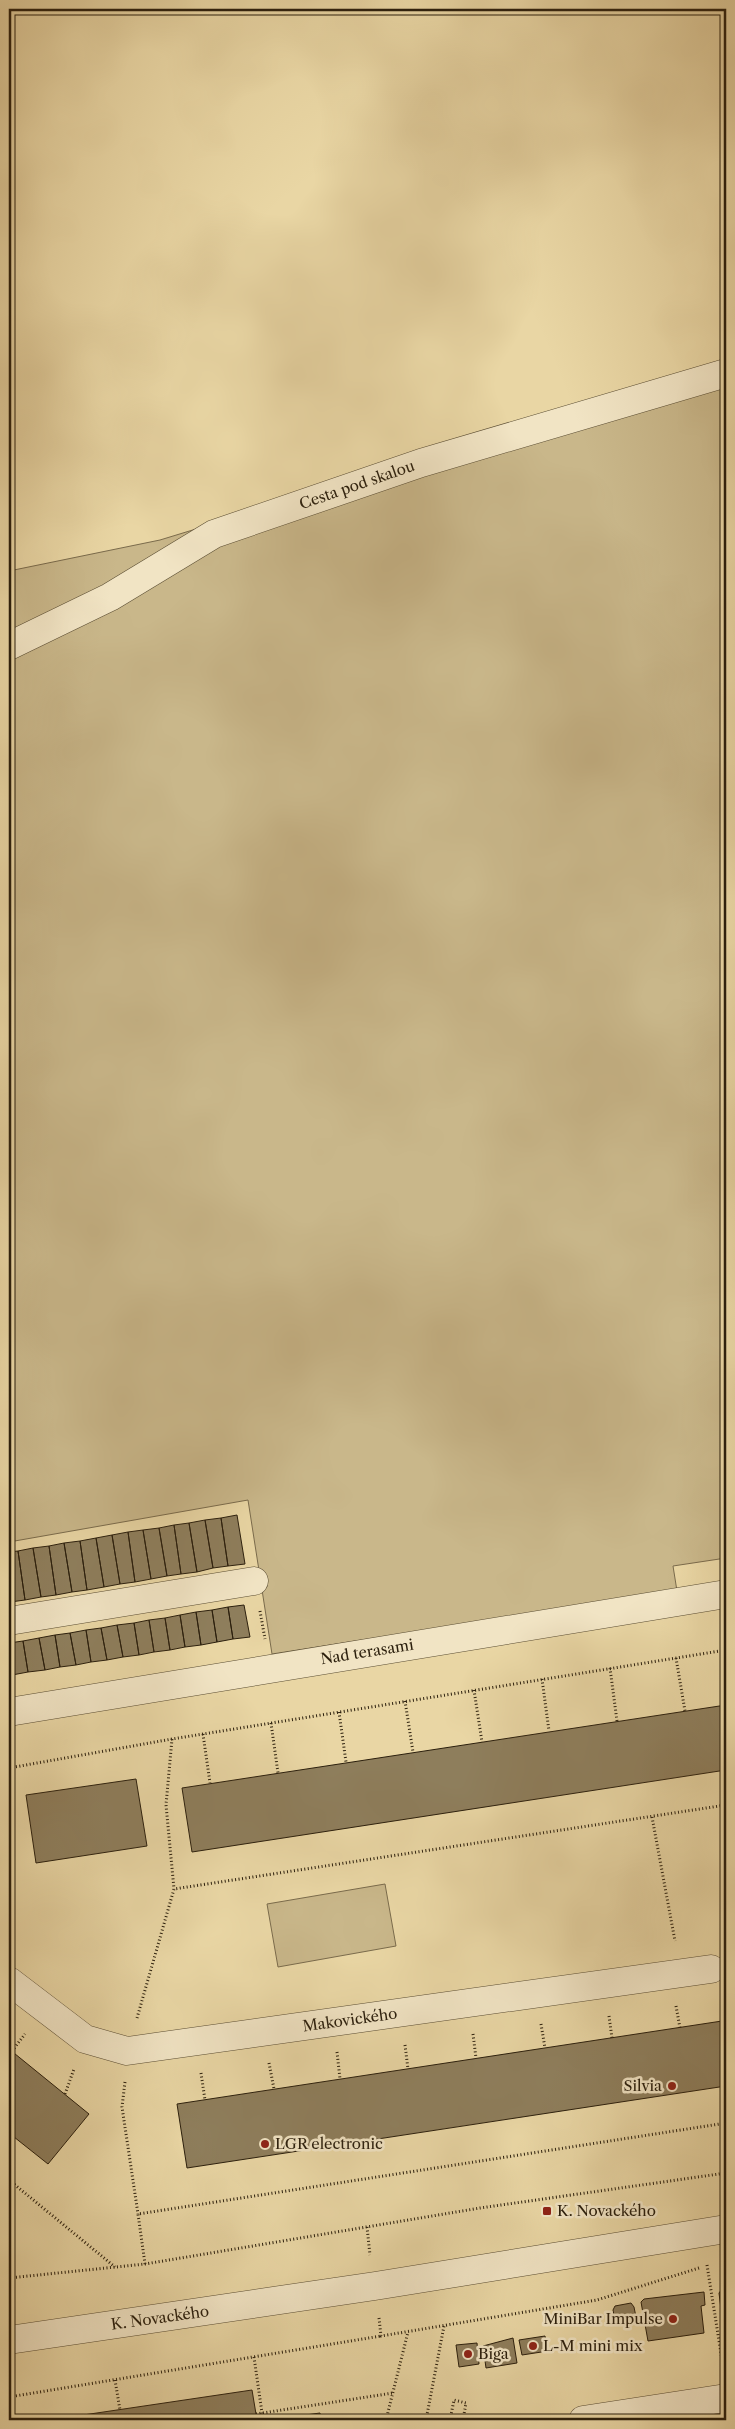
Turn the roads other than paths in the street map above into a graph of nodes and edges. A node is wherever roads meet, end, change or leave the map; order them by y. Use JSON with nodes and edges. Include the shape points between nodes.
{"nodes":[{"id":1,"x":726,"y":373,"type":"edge"},
{"id":2,"x":9,"y":646,"type":"edge"},
{"id":3,"x":254,"y":1580,"type":"road end"},
{"id":4,"x":726,"y":1594,"type":"edge"},
{"id":5,"x":9,"y":1621,"type":"edge"},
{"id":6,"x":9,"y":1712,"type":"edge"},
{"id":7,"x":711,"y":1969,"type":"dead end"},
{"id":8,"x":9,"y":1981,"type":"edge"},
{"id":9,"x":726,"y":2229,"type":"edge"},
{"id":10,"x":9,"y":2340,"type":"edge"},
{"id":11,"x":726,"y":2398,"type":"edge"},
{"id":12,"x":583,"y":2420,"type":"edge"}],
"edges":[{"from":1,"to":2,"type":"street","name":"Cesta pod skalou","via":[[420,463],[214,534],[110,597]]},
{"from":3,"to":5,"type":"street"},
{"from":4,"to":6,"type":"street","name":"Nad terasami"},
{"from":7,"to":8,"type":"street","name":"Makovického","via":[[127,2052],[85,2039]]},
{"from":9,"to":10,"type":"street","name":"K. Novackého","via":[[375,2286]]},
{"from":11,"to":12,"type":"street"}]}
